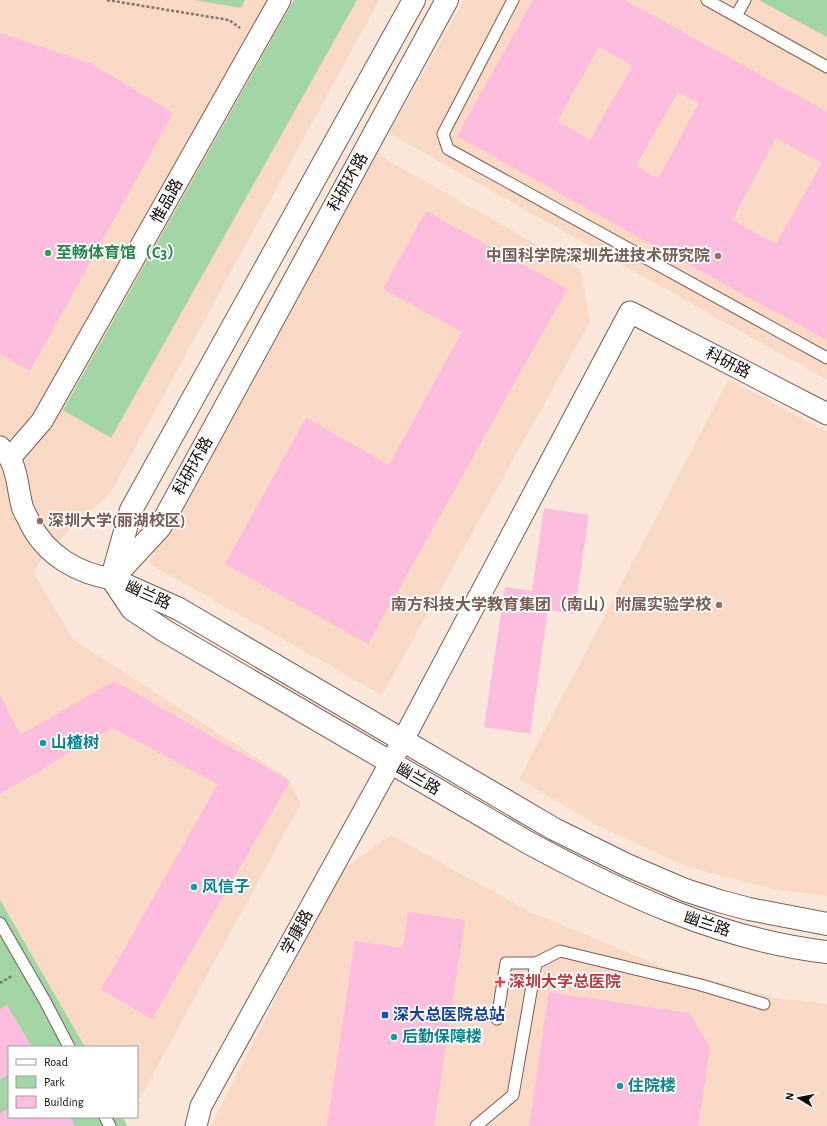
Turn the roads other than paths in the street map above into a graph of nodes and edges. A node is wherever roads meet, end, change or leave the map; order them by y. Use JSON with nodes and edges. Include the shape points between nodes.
{"nodes":[{"id":1,"x":280,"y":0,"type":"edge"},
{"id":2,"x":414,"y":0,"type":"edge"},
{"id":3,"x":447,"y":0,"type":"edge"},
{"id":4,"x":513,"y":0,"type":"edge"},
{"id":5,"x":707,"y":0,"type":"edge"},
{"id":6,"x":745,"y":0,"type":"edge"},
{"id":7,"x":736,"y":16,"type":"junction"},
{"id":8,"x":827,"y":66,"type":"edge"},
{"id":9,"x":630,"y":312,"type":"joint"},
{"id":10,"x":827,"y":358,"type":"edge"},
{"id":11,"x":827,"y":414,"type":"edge"},
{"id":12,"x":5,"y":453,"type":"edge"},
{"id":13,"x":112,"y":580,"type":"junction"},
{"id":14,"x":403,"y":740,"type":"junction"},
{"id":15,"x":391,"y":763,"type":"junction"},
{"id":16,"x":0,"y":923,"type":"edge"},
{"id":17,"x":827,"y":924,"type":"edge"},
{"id":18,"x":827,"y":952,"type":"edge"},
{"id":19,"x":536,"y":963,"type":"junction"},
{"id":20,"x":764,"y":1004,"type":"dead end"},
{"id":21,"x":497,"y":1019,"type":"dead end"},
{"id":22,"x":68,"y":1046,"type":"edge"},
{"id":23,"x":196,"y":1126,"type":"edge"},
{"id":24,"x":476,"y":1126,"type":"edge"}],
"edges":[{"from":1,"to":12,"type":"street","name":"惟品路","via":[[42,421]]},
{"from":2,"to":13,"type":"street","name":"科研环路","via":[[131,510]]},
{"from":3,"to":13,"type":"street","name":"科研环路","via":[[160,526]]},
{"from":4,"to":10,"type":"lane","via":[[443,134],[448,149]]},
{"from":5,"to":7,"type":"lane"},
{"from":6,"to":7,"type":"lane"},
{"from":7,"to":8,"type":"lane"},
{"from":9,"to":11,"type":"street","name":"科研路"},
{"from":9,"to":14,"type":"street","name":"学康路"},
{"from":12,"to":13,"type":"street","via":[[19,488],[23,509],[33,529],[49,549],[82,571]]},
{"from":13,"to":14,"type":"street","name":"幽兰路","via":[[179,609]]},
{"from":13,"to":15,"type":"street","name":"幽兰路","via":[[132,609],[154,625]]},
{"from":14,"to":15,"type":"street","name":"学康路"},
{"from":14,"to":17,"type":"street","name":"幽兰路","via":[[554,829],[656,878],[685,890],[749,909]]},
{"from":15,"to":18,"type":"street","name":"幽兰路","via":[[562,861],[658,907],[736,933]]},
{"from":15,"to":23,"type":"street","name":"学康路","via":[[201,1106]]},
{"from":16,"to":22,"type":"lane"},
{"from":19,"to":20,"type":"lane","via":[[560,951],[701,985]]},
{"from":19,"to":21,"type":"lane","via":[[506,963]]},
{"from":19,"to":24,"type":"lane","via":[[513,1095]]}]}
